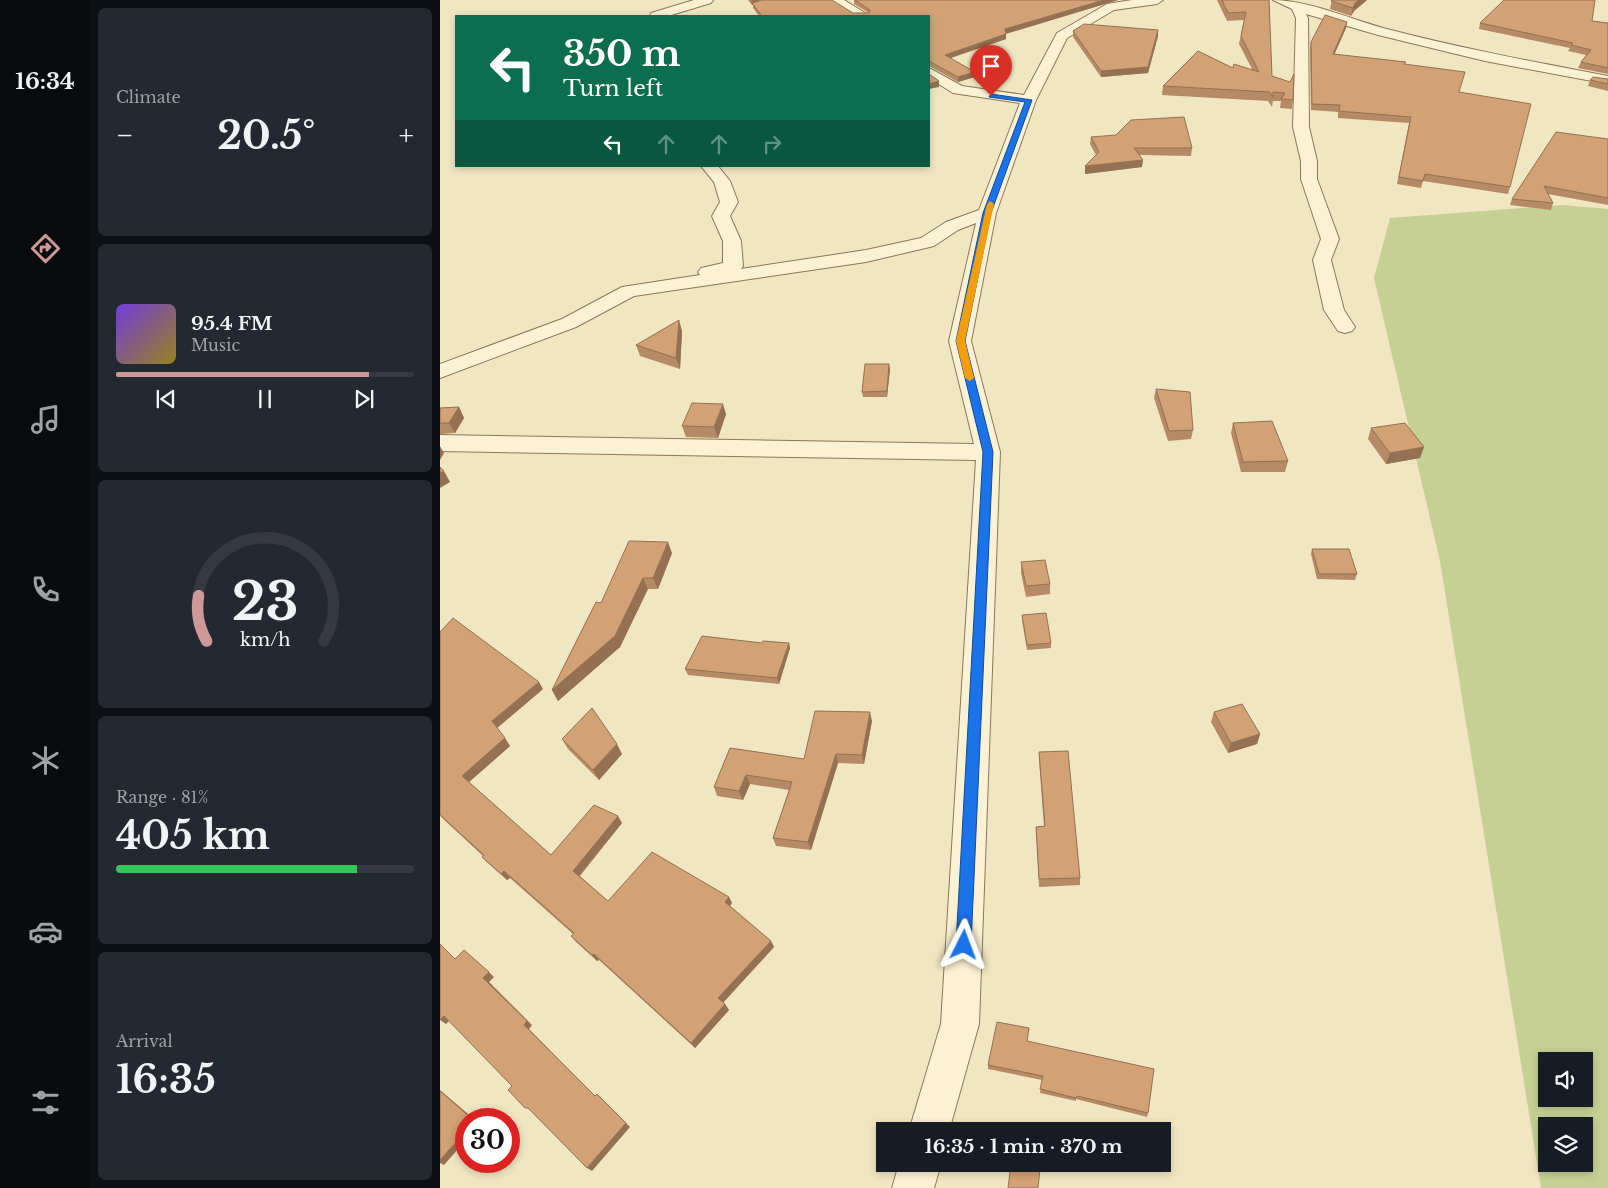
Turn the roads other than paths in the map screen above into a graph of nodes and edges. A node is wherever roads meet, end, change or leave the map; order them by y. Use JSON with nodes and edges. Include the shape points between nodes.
{"nodes":[{"id":1,"x":707,"y":0,"type":"edge"},
{"id":2,"x":835,"y":0,"type":"edge"},
{"id":3,"x":1157,"y":0,"type":"edge"},
{"id":4,"x":1279,"y":0,"type":"edge"},
{"id":5,"x":1297,"y":7,"type":"junction"},
{"id":6,"x":659,"y":15,"type":"edge"},
{"id":7,"x":862,"y":15,"type":"edge"},
{"id":8,"x":930,"y":73,"type":"edge"},
{"id":9,"x":1608,"y":80,"type":"edge"},
{"id":10,"x":1028,"y":100,"type":"junction"},
{"id":11,"x":710,"y":167,"type":"edge"},
{"id":12,"x":987,"y":213,"type":"junction"},
{"id":13,"x":629,"y":291,"type":"junction"},
{"id":14,"x":1346,"y":327,"type":"dead end"},
{"id":15,"x":440,"y":371,"type":"edge"},
{"id":16,"x":440,"y":443,"type":"edge"},
{"id":17,"x":988,"y":452,"type":"junction"},
{"id":18,"x":932,"y":1122,"type":"edge"},
{"id":19,"x":918,"y":1172,"type":"edge"},
{"id":20,"x":913,"y":1188,"type":"edge"}],
"edges":[{"from":1,"to":6,"type":"street"},
{"from":2,"to":7,"type":"street"},
{"from":3,"to":10,"type":"street","via":[[1111,7],[1062,36]]},
{"from":4,"to":5,"type":"street"},
{"from":5,"to":9,"type":"street","via":[[1484,57]]},
{"from":5,"to":14,"type":"street","via":[[1302,18],[1301,127],[1309,160],[1309,179],[1330,239],[1322,260],[1334,310]]},
{"from":8,"to":10,"type":"street","via":[[958,90]]},
{"from":10,"to":12,"type":"street"},
{"from":11,"to":13,"type":"street","via":[[722,181],[729,202],[721,216],[732,241],[733,266]]},
{"from":12,"to":13,"type":"street","via":[[952,226],[927,242],[866,256]]},
{"from":12,"to":17,"type":"street","via":[[960,341]]},
{"from":13,"to":15,"type":"street","via":[[569,323]]},
{"from":16,"to":17,"type":"street"},
{"from":17,"to":18,"type":"street","via":[[960,1024]]},
{"from":19,"to":20,"type":"street"}]}
